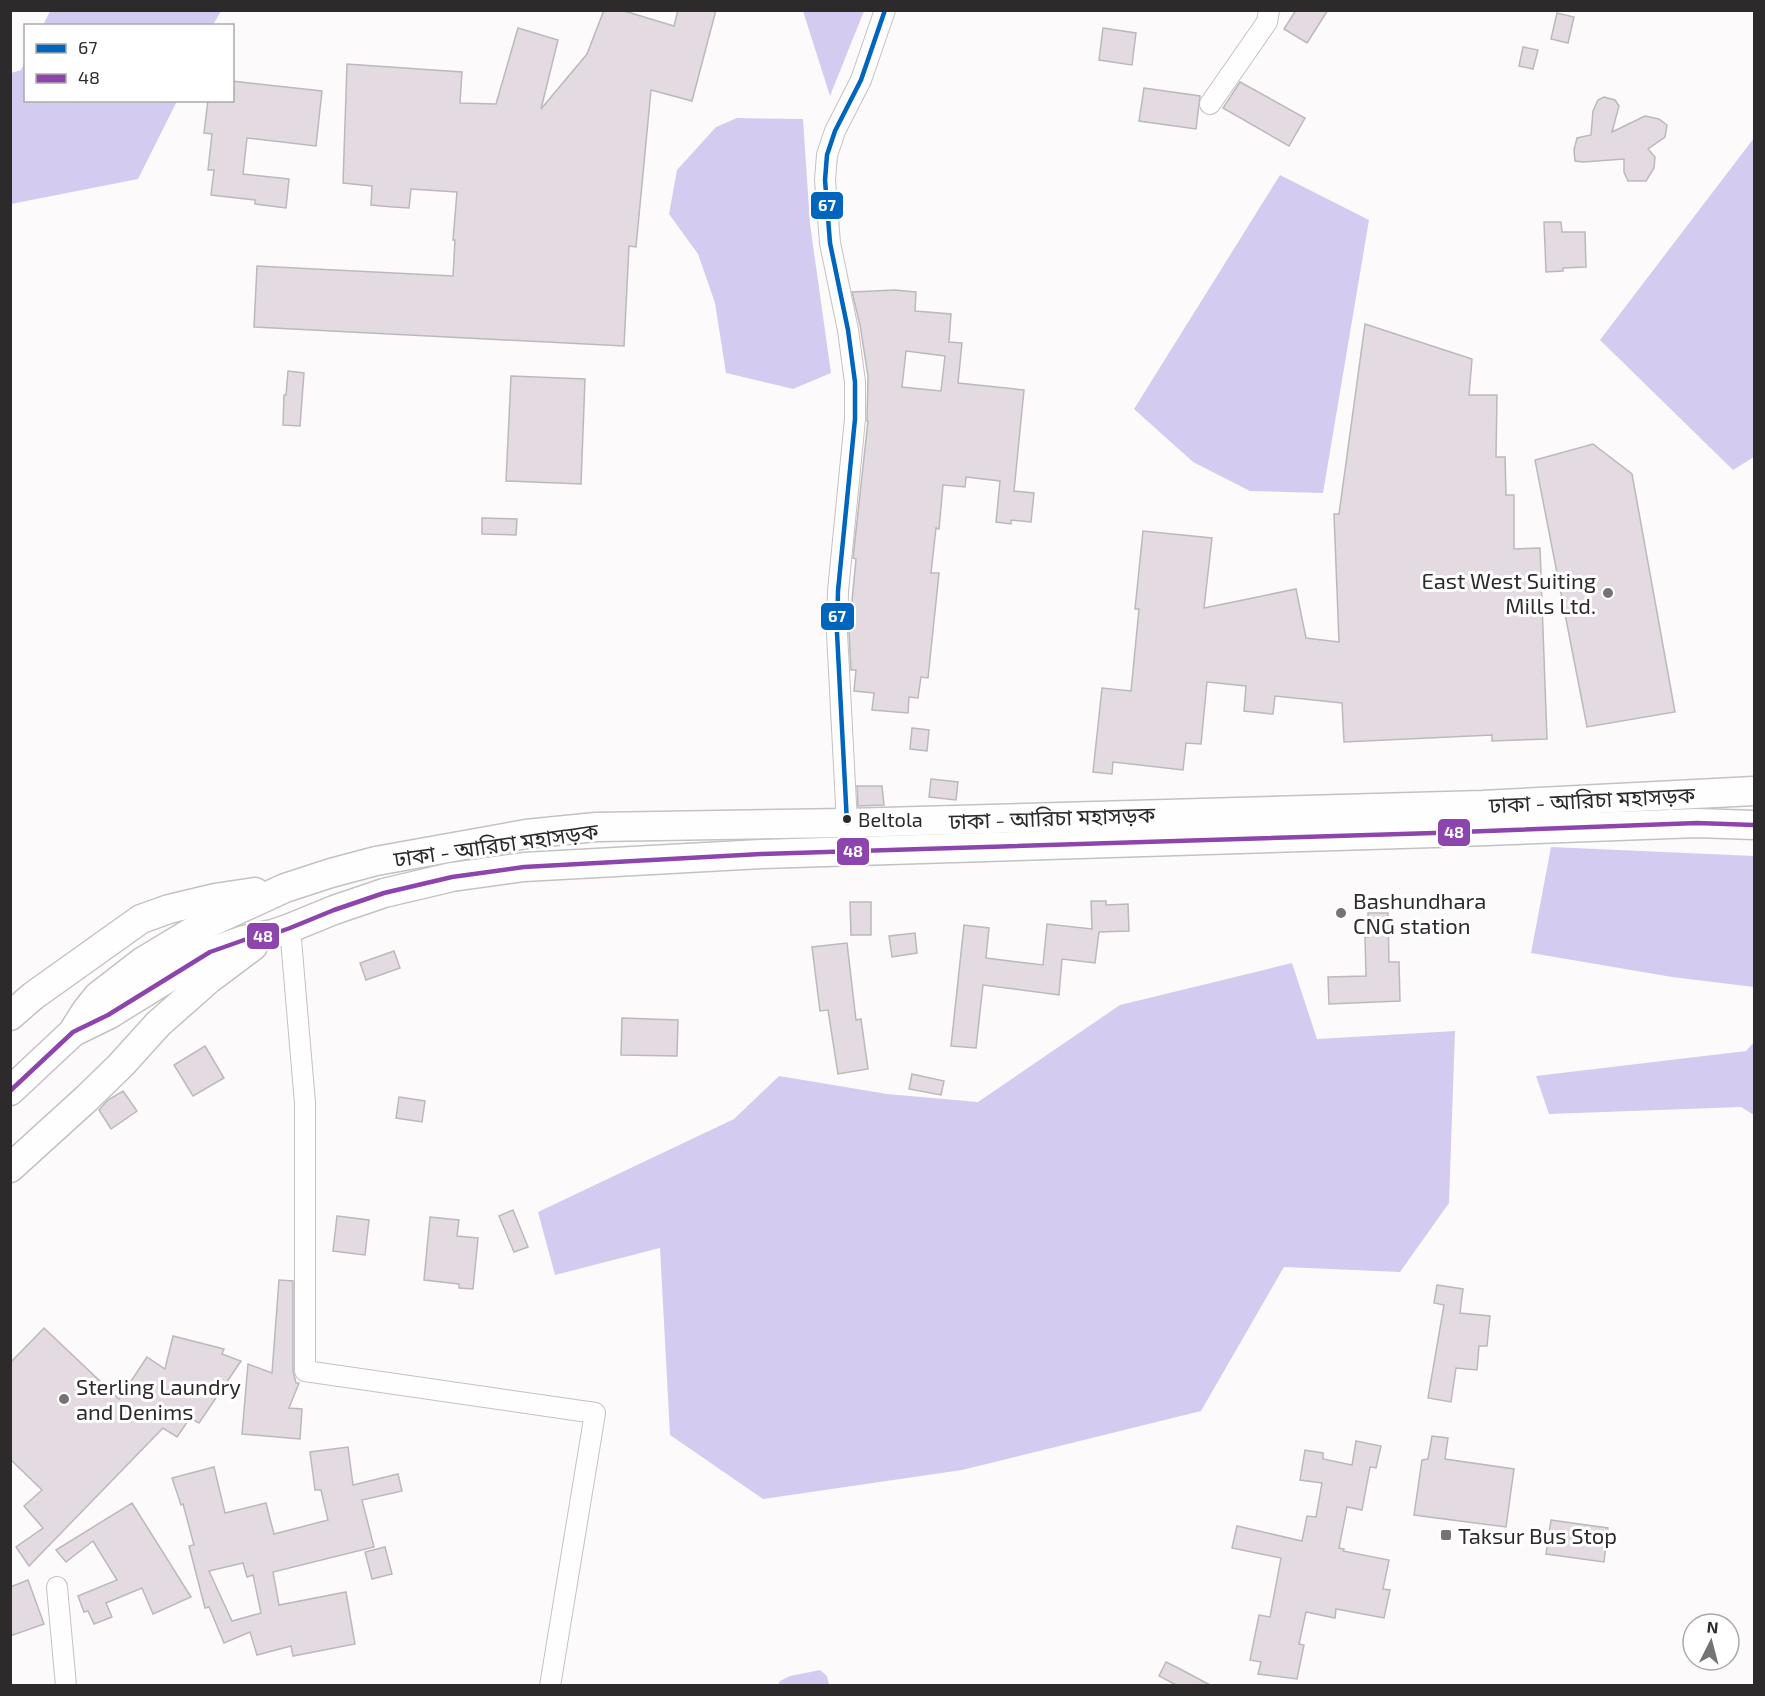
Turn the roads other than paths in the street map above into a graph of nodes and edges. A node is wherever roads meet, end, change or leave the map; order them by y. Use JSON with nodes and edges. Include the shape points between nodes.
{"nodes":[{"id":1,"x":885,"y":10,"type":"edge"},
{"id":2,"x":1269,"y":10,"type":"edge"},
{"id":3,"x":1210,"y":104,"type":"dead end"},
{"id":4,"x":1755,"y":791,"type":"edge"},
{"id":5,"x":847,"y":823,"type":"junction"},
{"id":6,"x":1755,"y":825,"type":"edge"},
{"id":7,"x":285,"y":888,"type":"junction"},
{"id":8,"x":282,"y":931,"type":"junction"},
{"id":9,"x":10,"y":1016,"type":"edge"},
{"id":10,"x":73,"y":1032,"type":"junction"},
{"id":11,"x":10,"y":1091,"type":"edge"},
{"id":12,"x":10,"y":1168,"type":"edge"},
{"id":13,"x":57,"y":1587,"type":"dead end"},
{"id":14,"x":66,"y":1686,"type":"edge"},
{"id":15,"x":550,"y":1686,"type":"edge"}],
"edges":[{"from":1,"to":5,"type":"street","via":[[861,80],[832,139],[825,180],[830,243],[855,382],[837,633]]},
{"from":2,"to":3,"type":"street","via":[[1267,22]]},
{"from":4,"to":5,"type":"highway","name":"ঢাকা - আরিচা মহাসড়ক","via":[[1482,805]]},
{"from":5,"to":7,"type":"highway","name":"ঢাকা - আরিচা মহাসড়ক","via":[[596,827],[526,834],[375,861]]},
{"from":6,"to":8,"type":"highway","via":[[1697,823],[773,854],[524,867],[452,877],[384,893]]},
{"from":7,"to":9,"type":"highway","name":"ঢাকা - আরিচা মহাসড়ক","via":[[215,898],[141,919]]},
{"from":7,"to":10,"type":"highway","name":"ঢাকা - আরিচা মহাসড়ক","via":[[200,927],[142,962],[98,996]]},
{"from":8,"to":10,"type":"highway","via":[[210,952]]},
{"from":8,"to":12,"type":"highway","via":[[247,950],[175,1009],[86,1099]]},
{"from":8,"to":15,"type":"street","via":[[305,1103],[305,1371],[595,1413]]},
{"from":10,"to":11,"type":"highway"},
{"from":13,"to":14,"type":"street"}]}
